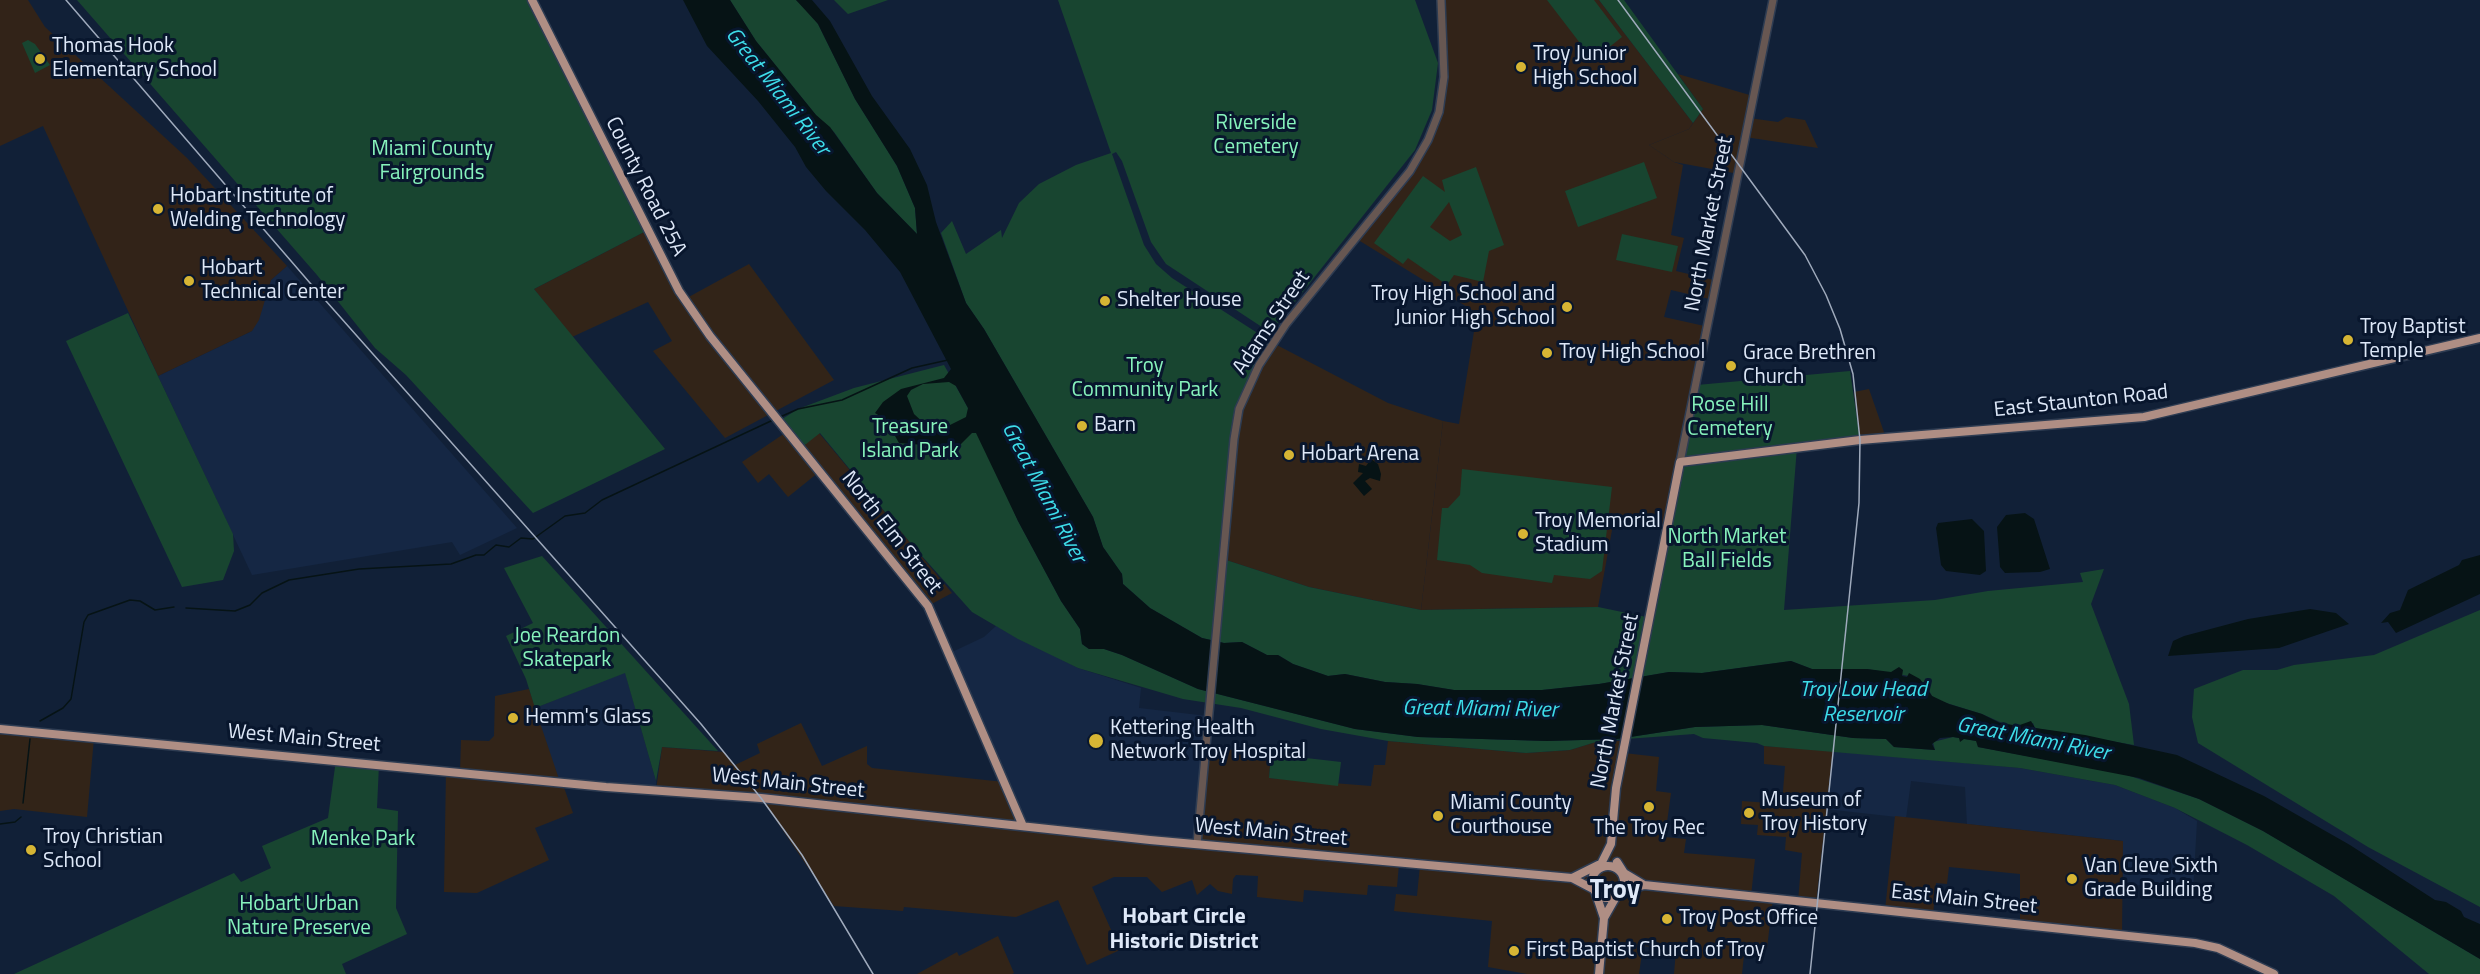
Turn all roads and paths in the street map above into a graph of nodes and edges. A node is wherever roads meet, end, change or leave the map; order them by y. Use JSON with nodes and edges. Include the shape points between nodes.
{"nodes":[{"id":1,"x":532,"y":0,"type":"edge"},
{"id":2,"x":1441,"y":0,"type":"edge"},
{"id":3,"x":1773,"y":0,"type":"edge"},
{"id":4,"x":2480,"y":338,"type":"edge"},
{"id":5,"x":745,"y":379,"type":"joint"},
{"id":6,"x":1680,"y":462,"type":"junction"},
{"id":7,"x":0,"y":729,"type":"edge"},
{"id":8,"x":1023,"y":826,"type":"junction"},
{"id":9,"x":1197,"y":844,"type":"junction"},
{"id":10,"x":1611,"y":844,"type":"junction"},
{"id":11,"x":1597,"y":867,"type":"junction"},
{"id":12,"x":1621,"y":871,"type":"junction"},
{"id":13,"x":1576,"y":880,"type":"junction"},
{"id":14,"x":1644,"y":885,"type":"junction"},
{"id":15,"x":1594,"y":890,"type":"junction"},
{"id":16,"x":1618,"y":894,"type":"junction"},
{"id":17,"x":1598,"y":903,"type":"junction"},
{"id":18,"x":1604,"y":918,"type":"junction"},
{"id":19,"x":1599,"y":974,"type":"edge"},
{"id":20,"x":2274,"y":974,"type":"edge"}],
"edges":[{"from":1,"to":5,"type":"main road","name":"County Road 25A","via":[[679,291]]},
{"from":2,"to":9,"type":"street","name":"Adams Street","via":[[1444,77],[1439,112],[1428,140],[1410,171],[1286,324],[1245,394],[1235,430]]},
{"from":3,"to":6,"type":"street","name":"North Market Street"},
{"from":4,"to":6,"type":"main road","name":"East Staunton Road","via":[[2144,417],[1860,440]]},
{"from":5,"to":8,"type":"main road","name":"North Elm Street","via":[[928,606]]},
{"from":6,"to":10,"type":"main road","name":"North Market Street","via":[[1617,788]]},
{"from":7,"to":8,"type":"main road","name":"West Main Street","via":[[761,798]]},
{"from":8,"to":9,"type":"main road","name":"West Main Street"},
{"from":9,"to":13,"type":"main road","name":"West Main Street"},
{"from":10,"to":11,"type":"main road"},
{"from":10,"to":12,"type":"main road"},
{"from":11,"to":12,"type":"main road"},
{"from":11,"to":13,"type":"main road"},
{"from":11,"to":15,"type":"main road"},
{"from":12,"to":14,"type":"main road"},
{"from":12,"to":16,"type":"main road","via":[[1623,884]]},
{"from":13,"to":15,"type":"main road"},
{"from":13,"to":17,"type":"main road"},
{"from":14,"to":16,"type":"main road"},
{"from":14,"to":20,"type":"main road","name":"East Main Street","via":[[2195,943],[2218,948]]},
{"from":15,"to":16,"type":"main road","via":[[1606,897]]},
{"from":15,"to":17,"type":"main road"},
{"from":16,"to":18,"type":"main road"},
{"from":17,"to":18,"type":"main road"},
{"from":18,"to":19,"type":"main road"}]}
